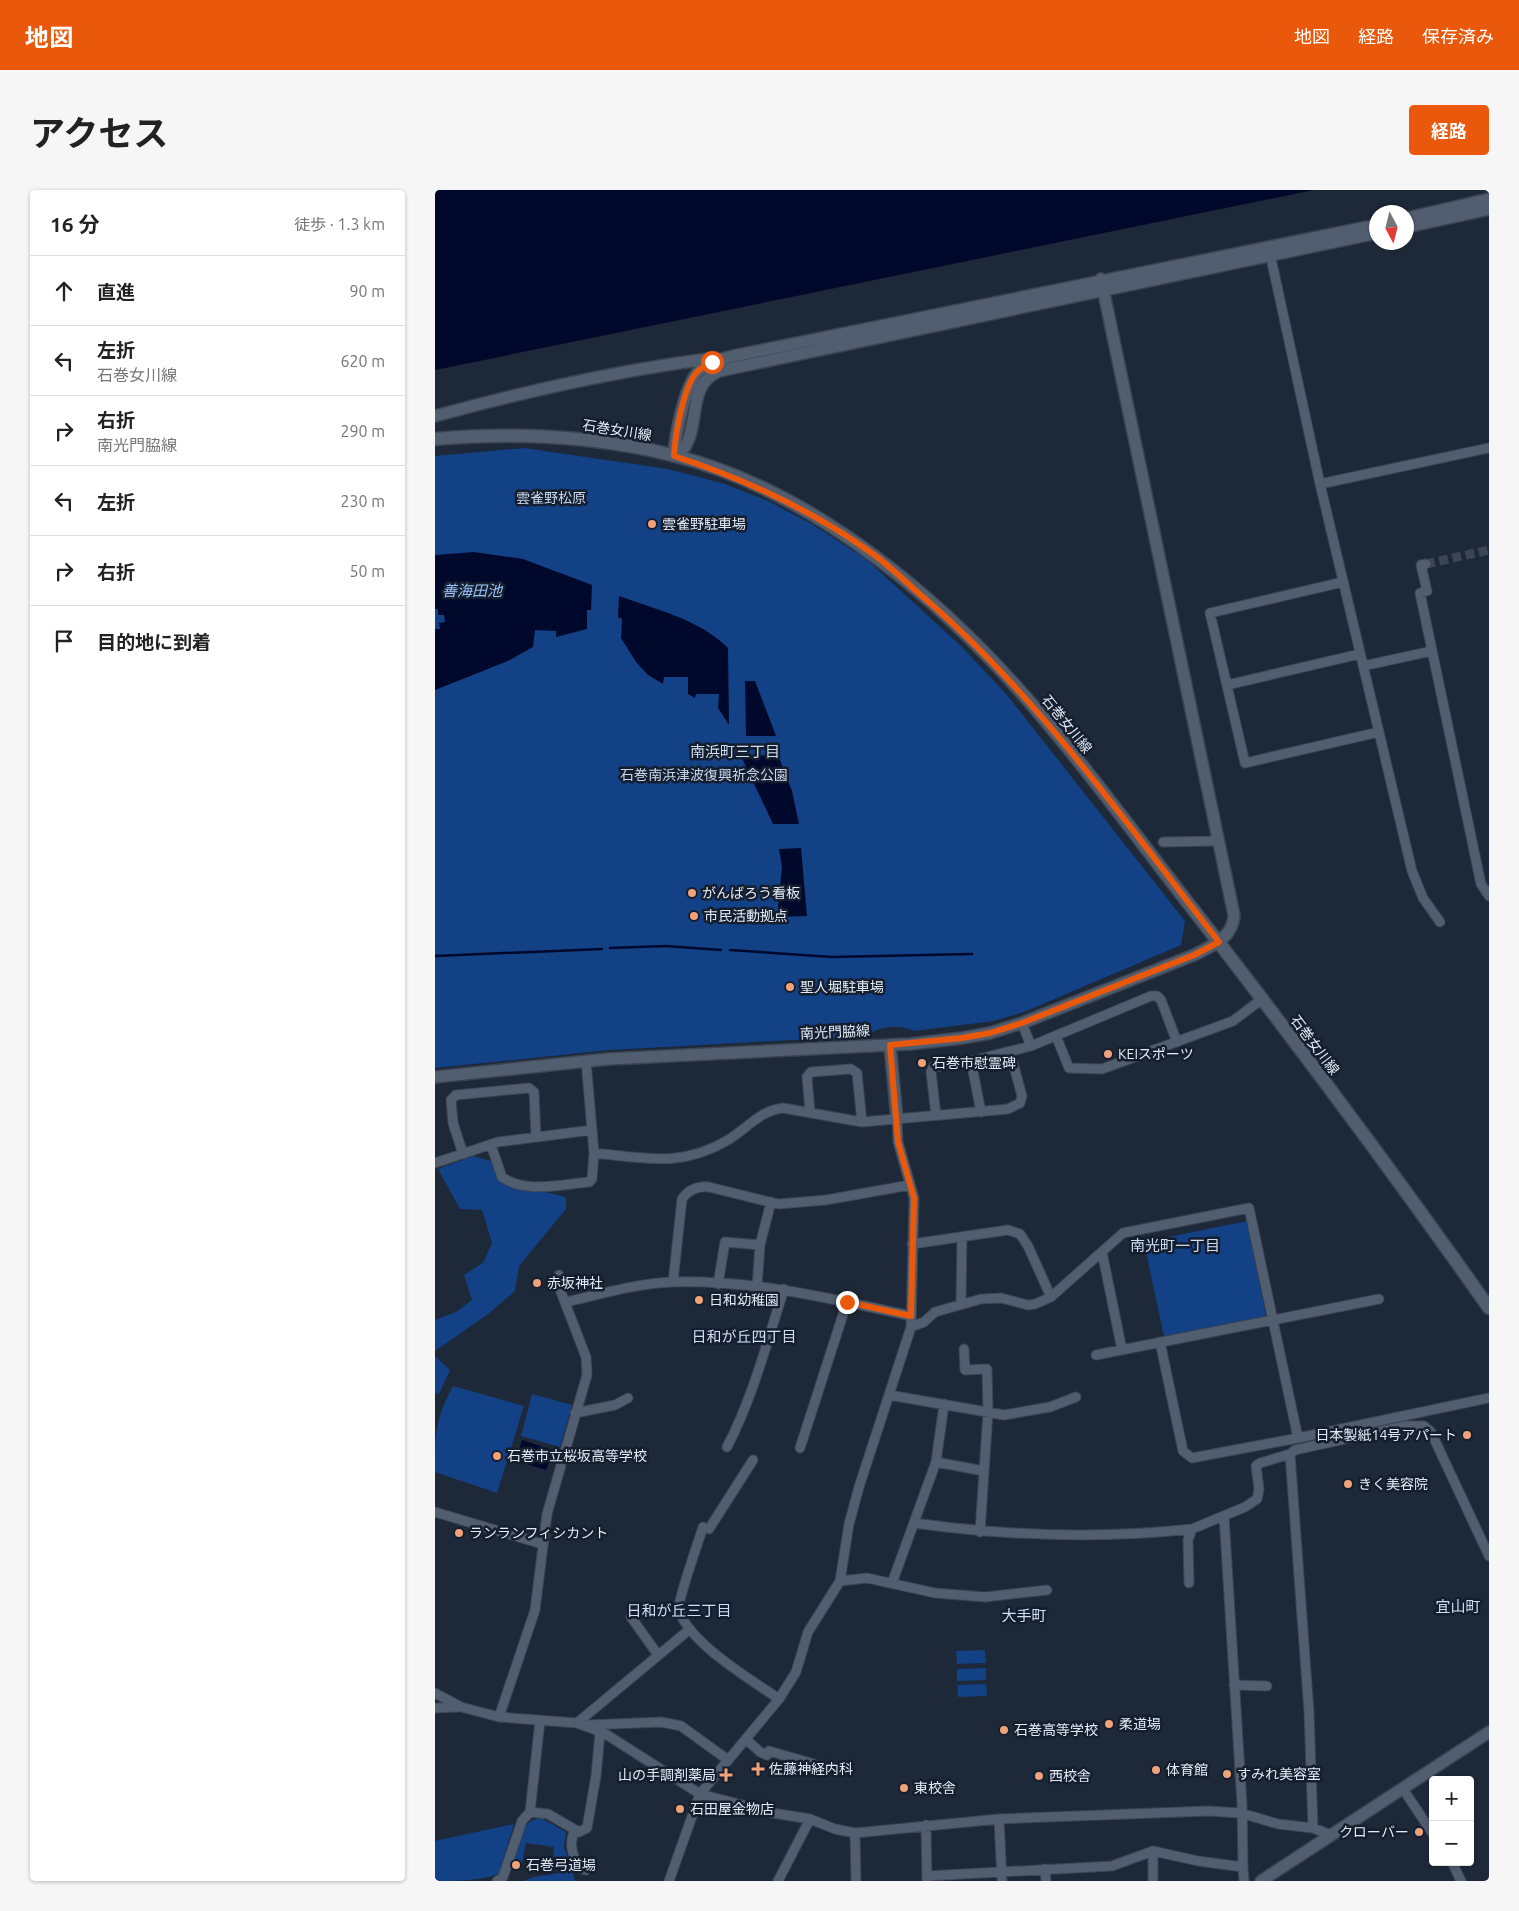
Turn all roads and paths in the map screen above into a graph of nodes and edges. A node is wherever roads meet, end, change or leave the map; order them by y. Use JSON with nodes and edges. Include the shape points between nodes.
{"nodes":[{"id":1,"x":1489,"y":199,"type":"edge"},
{"id":2,"x":1489,"y":209,"type":"edge"},
{"id":3,"x":1414,"y":216,"type":"edge"},
{"id":4,"x":1414,"y":225,"type":"edge"},
{"id":5,"x":1369,"y":226,"type":"edge"},
{"id":6,"x":1369,"y":234,"type":"edge"},
{"id":7,"x":1270,"y":251,"type":"junction"},
{"id":8,"x":1102,"y":285,"type":"junction"},
{"id":9,"x":733,"y":356,"type":"junction"},
{"id":10,"x":435,"y":416,"type":"edge"},
{"id":11,"x":435,"y":439,"type":"edge"},
{"id":12,"x":1489,"y":448,"type":"edge"},
{"id":13,"x":674,"y":456,"type":"junction"},
{"id":14,"x":1320,"y":484,"type":"junction"},
{"id":15,"x":1426,"y":564,"type":"dead end"},
{"id":16,"x":1343,"y":582,"type":"junction"},
{"id":17,"x":1432,"y":651,"type":"junction"},
{"id":18,"x":1360,"y":654,"type":"junction"},
{"id":19,"x":1363,"y":666,"type":"junction"},
{"id":20,"x":1227,"y":685,"type":"junction"},
{"id":21,"x":1379,"y":732,"type":"junction"},
{"id":22,"x":1219,"y":841,"type":"junction"},
{"id":23,"x":1163,"y":842,"type":"dead end"},
{"id":24,"x":1489,"y":896,"type":"edge"},
{"id":25,"x":1440,"y":922,"type":"dead end"},
{"id":26,"x":1219,"y":942,"type":"junction"},
{"id":27,"x":1262,"y":1000,"type":"junction"},
{"id":28,"x":1022,"y":1023,"type":"junction"},
{"id":29,"x":1056,"y":1036,"type":"junction"},
{"id":30,"x":1177,"y":1042,"type":"junction"},
{"id":31,"x":890,"y":1045,"type":"junction"},
{"id":32,"x":1031,"y":1046,"type":"junction"},
{"id":33,"x":1010,"y":1052,"type":"junction"},
{"id":34,"x":586,"y":1061,"type":"junction"},
{"id":35,"x":971,"y":1061,"type":"junction"},
{"id":36,"x":435,"y":1077,"type":"edge"},
{"id":37,"x":810,"y":1112,"type":"junction"},
{"id":38,"x":981,"y":1112,"type":"junction"},
{"id":39,"x":936,"y":1115,"type":"junction"},
{"id":40,"x":897,"y":1119,"type":"junction"},
{"id":41,"x":862,"y":1122,"type":"junction"},
{"id":42,"x":592,"y":1130,"type":"junction"},
{"id":43,"x":536,"y":1136,"type":"junction"},
{"id":44,"x":491,"y":1145,"type":"junction"},
{"id":45,"x":594,"y":1153,"type":"junction"},
{"id":46,"x":463,"y":1154,"type":"junction"},
{"id":47,"x":435,"y":1163,"type":"edge"},
{"id":48,"x":910,"y":1185,"type":"junction"},
{"id":49,"x":771,"y":1202,"type":"junction"},
{"id":50,"x":962,"y":1237,"type":"junction"},
{"id":51,"x":912,"y":1244,"type":"junction"},
{"id":52,"x":760,"y":1245,"type":"junction"},
{"id":53,"x":1102,"y":1252,"type":"junction"},
{"id":54,"x":559,"y":1275,"type":"dead end"},
{"id":55,"x":673,"y":1282,"type":"junction"},
{"id":56,"x":718,"y":1284,"type":"junction"},
{"id":57,"x":757,"y":1287,"type":"junction"},
{"id":58,"x":784,"y":1289,"type":"junction"},
{"id":59,"x":1051,"y":1297,"type":"junction"},
{"id":60,"x":1379,"y":1299,"type":"dead end"},
{"id":61,"x":566,"y":1302,"type":"junction"},
{"id":62,"x":847,"y":1302,"type":"junction"},
{"id":63,"x":961,"y":1304,"type":"junction"},
{"id":64,"x":1489,"y":1308,"type":"edge"},
{"id":65,"x":911,"y":1316,"type":"junction"},
{"id":66,"x":1274,"y":1320,"type":"junction"},
{"id":67,"x":911,"y":1327,"type":"junction"},
{"id":68,"x":1160,"y":1342,"type":"junction"},
{"id":69,"x":964,"y":1349,"type":"dead end"},
{"id":70,"x":1122,"y":1350,"type":"junction"},
{"id":71,"x":1095,"y":1355,"type":"dead end"},
{"id":72,"x":889,"y":1395,"type":"junction"},
{"id":73,"x":627,"y":1398,"type":"dead end"},
{"id":74,"x":1075,"y":1398,"type":"dead end"},
{"id":75,"x":1489,"y":1398,"type":"edge"},
{"id":76,"x":944,"y":1404,"type":"junction"},
{"id":77,"x":988,"y":1412,"type":"junction"},
{"id":78,"x":575,"y":1413,"type":"junction"},
{"id":79,"x":1403,"y":1417,"type":"junction"},
{"id":80,"x":1405,"y":1426,"type":"junction"},
{"id":81,"x":1298,"y":1438,"type":"junction"},
{"id":82,"x":727,"y":1447,"type":"dead end"},
{"id":83,"x":801,"y":1448,"type":"dead end"},
{"id":84,"x":1290,"y":1454,"type":"junction"},
{"id":85,"x":753,"y":1460,"type":"dead end"},
{"id":86,"x":936,"y":1462,"type":"junction"},
{"id":87,"x":984,"y":1471,"type":"junction"},
{"id":88,"x":435,"y":1512,"type":"edge"},
{"id":89,"x":1224,"y":1516,"type":"junction"},
{"id":90,"x":914,"y":1523,"type":"junction"},
{"id":91,"x":1192,"y":1529,"type":"junction"},
{"id":92,"x":980,"y":1532,"type":"junction"},
{"id":93,"x":542,"y":1544,"type":"junction"},
{"id":94,"x":1489,"y":1556,"type":"edge"},
{"id":95,"x":840,"y":1580,"type":"junction"},
{"id":96,"x":892,"y":1583,"type":"junction"},
{"id":97,"x":1189,"y":1583,"type":"dead end"},
{"id":98,"x":1047,"y":1590,"type":"dead end"},
{"id":99,"x":631,"y":1617,"type":"dead end"},
{"id":100,"x":690,"y":1629,"type":"junction"},
{"id":101,"x":658,"y":1655,"type":"junction"},
{"id":102,"x":1234,"y":1684,"type":"junction"},
{"id":103,"x":1267,"y":1686,"type":"dead end"},
{"id":104,"x":435,"y":1693,"type":"edge"},
{"id":105,"x":779,"y":1699,"type":"junction"},
{"id":106,"x":461,"y":1707,"type":"junction"},
{"id":107,"x":435,"y":1708,"type":"edge"},
{"id":108,"x":499,"y":1717,"type":"junction"},
{"id":109,"x":540,"y":1721,"type":"junction"},
{"id":110,"x":581,"y":1724,"type":"junction"},
{"id":111,"x":600,"y":1732,"type":"junction"},
{"id":112,"x":1489,"y":1732,"type":"edge"},
{"id":113,"x":746,"y":1739,"type":"junction"},
{"id":114,"x":728,"y":1760,"type":"junction"},
{"id":115,"x":814,"y":1764,"type":"dead end"},
{"id":116,"x":1403,"y":1789,"type":"junction"},
{"id":117,"x":699,"y":1794,"type":"junction"},
{"id":118,"x":531,"y":1812,"type":"junction"},
{"id":119,"x":1241,"y":1813,"type":"junction"},
{"id":120,"x":810,"y":1819,"type":"junction"},
{"id":121,"x":999,"y":1819,"type":"junction"},
{"id":122,"x":926,"y":1825,"type":"junction"},
{"id":123,"x":1313,"y":1828,"type":"junction"},
{"id":124,"x":1429,"y":1828,"type":"edge"},
{"id":125,"x":575,"y":1830,"type":"junction"},
{"id":126,"x":855,"y":1833,"type":"junction"},
{"id":127,"x":1331,"y":1835,"type":"junction"},
{"id":128,"x":1153,"y":1851,"type":"junction"},
{"id":129,"x":1454,"y":1866,"type":"edge"},
{"id":130,"x":1243,"y":1867,"type":"junction"},
{"id":131,"x":1045,"y":1869,"type":"junction"},
{"id":132,"x":586,"y":1870,"type":"dead end"},
{"id":133,"x":1001,"y":1870,"type":"junction"},
{"id":134,"x":927,"y":1878,"type":"edge"},
{"id":135,"x":497,"y":1881,"type":"edge"},
{"id":136,"x":669,"y":1881,"type":"edge"},
{"id":137,"x":778,"y":1881,"type":"edge"},
{"id":138,"x":856,"y":1881,"type":"edge"},
{"id":139,"x":1002,"y":1881,"type":"edge"},
{"id":140,"x":1046,"y":1881,"type":"edge"},
{"id":141,"x":1153,"y":1881,"type":"edge"},
{"id":142,"x":1244,"y":1881,"type":"edge"},
{"id":143,"x":1261,"y":1881,"type":"edge"},
{"id":144,"x":1461,"y":1881,"type":"edge"}],
"edges":[{"from":1,"to":3,"type":"street"},
{"from":2,"to":4,"type":"street"},
{"from":5,"to":7,"type":"street"},
{"from":6,"to":7,"type":"street"},
{"from":7,"to":8,"type":"street"},
{"from":7,"to":14,"type":"street"},
{"from":8,"to":9,"type":"street"},
{"from":8,"to":13,"type":"street","via":[[719,371],[703,383],[686,445]]},
{"from":8,"to":22,"type":"street"},
{"from":9,"to":10,"type":"street","via":[[681,362]]},
{"from":9,"to":13,"type":"street","via":[[712,362],[695,375],[675,438]]},
{"from":11,"to":13,"type":"main road","name":"石巻女川線","via":[[529,434],[599,440]]},
{"from":12,"to":14,"type":"street"},
{"from":13,"to":26,"type":"main road","name":"石巻女川線","via":[[732,476],[818,518],[874,554],[947,616],[1045,719]]},
{"from":14,"to":16,"type":"street"},
{"from":15,"to":17,"type":"street","via":[[1421,565],[1427,591],[1420,592]]},
{"from":16,"to":18,"type":"street"},
{"from":16,"to":20,"type":"street","via":[[1210,613]]},
{"from":17,"to":19,"type":"street"},
{"from":17,"to":24,"type":"street","via":[[1481,884]]},
{"from":18,"to":19,"type":"street"},
{"from":18,"to":20,"type":"street"},
{"from":19,"to":21,"type":"street"},
{"from":20,"to":21,"type":"street","via":[[1245,763]]},
{"from":21,"to":25,"type":"street","via":[[1412,871],[1423,898]]},
{"from":22,"to":23,"type":"street"},
{"from":22,"to":26,"type":"street","via":[[1234,916],[1232,930]]},
{"from":26,"to":27,"type":"main road","name":"石巻女川線"},
{"from":26,"to":28,"type":"street","name":"南光門脇線","via":[[1194,955]]},
{"from":27,"to":30,"type":"street","via":[[1233,1021]]},
{"from":27,"to":64,"type":"main road","name":"石巻女川線","via":[[1406,1190]]},
{"from":28,"to":31,"type":"street","name":"南光門脇線","via":[[962,1038]]},
{"from":28,"to":32,"type":"street"},
{"from":29,"to":30,"type":"street","via":[[1069,1068],[1102,1069]]},
{"from":29,"to":30,"type":"street","via":[[1157,996]]},
{"from":29,"to":32,"type":"street"},
{"from":31,"to":34,"type":"street","name":"南光門脇線"},
{"from":31,"to":40,"type":"street"},
{"from":32,"to":33,"type":"street"},
{"from":33,"to":35,"type":"street"},
{"from":33,"to":38,"type":"street","via":[[1023,1096],[1020,1103],[1008,1109]]},
{"from":34,"to":36,"type":"street","name":"南光門脇線"},
{"from":34,"to":42,"type":"street"},
{"from":35,"to":38,"type":"street"},
{"from":35,"to":39,"type":"street","via":[[933,1067]]},
{"from":37,"to":41,"type":"street"},
{"from":37,"to":41,"type":"street","via":[[807,1077],[811,1072],[851,1069],[857,1073]]},
{"from":37,"to":45,"type":"street","via":[[771,1109],[726,1141],[681,1159]]},
{"from":38,"to":39,"type":"street"},
{"from":39,"to":40,"type":"street"},
{"from":40,"to":41,"type":"street"},
{"from":40,"to":48,"type":"street","via":[[898,1142]]},
{"from":42,"to":43,"type":"street"},
{"from":42,"to":45,"type":"street"},
{"from":43,"to":44,"type":"street"},
{"from":43,"to":46,"type":"street","via":[[534,1092],[529,1088],[456,1095],[451,1100],[452,1115]]},
{"from":44,"to":45,"type":"street","via":[[502,1177],[535,1187],[589,1182]]},
{"from":44,"to":46,"type":"street"},
{"from":46,"to":47,"type":"street"},
{"from":48,"to":49,"type":"street","via":[[812,1202]]},
{"from":48,"to":51,"type":"street","via":[[914,1207]]},
{"from":49,"to":52,"type":"street"},
{"from":49,"to":55,"type":"street","via":[[701,1186],[685,1194]]},
{"from":50,"to":51,"type":"street"},
{"from":50,"to":59,"type":"street","via":[[1008,1230],[1016,1232],[1028,1246]]},
{"from":50,"to":63,"type":"street"},
{"from":51,"to":65,"type":"street"},
{"from":52,"to":56,"type":"street","via":[[725,1242]]},
{"from":52,"to":57,"type":"street"},
{"from":53,"to":59,"type":"street"},
{"from":53,"to":66,"type":"street","via":[[1123,1233],[1249,1208]]},
{"from":53,"to":70,"type":"street"},
{"from":54,"to":61,"type":"street","via":[[559,1287]]},
{"from":55,"to":56,"type":"street"},
{"from":55,"to":61,"type":"street"},
{"from":56,"to":57,"type":"street"},
{"from":57,"to":58,"type":"street"},
{"from":58,"to":62,"type":"street"},
{"from":58,"to":82,"type":"street","via":[[752,1389]]},
{"from":59,"to":63,"type":"street","via":[[1028,1305],[1001,1298]]},
{"from":60,"to":66,"type":"street"},
{"from":61,"to":78,"type":"street","via":[[586,1357],[587,1375]]},
{"from":62,"to":65,"type":"street"},
{"from":62,"to":83,"type":"street"},
{"from":63,"to":67,"type":"street","via":[[935,1312],[924,1322]]},
{"from":65,"to":67,"type":"street"},
{"from":66,"to":68,"type":"street"},
{"from":66,"to":81,"type":"street"},
{"from":67,"to":72,"type":"street"},
{"from":68,"to":70,"type":"street"},
{"from":68,"to":81,"type":"street","via":[[1183,1451],[1192,1458]]},
{"from":69,"to":77,"type":"street","via":[[965,1370],[987,1370]]},
{"from":70,"to":71,"type":"street"},
{"from":72,"to":76,"type":"street"},
{"from":72,"to":95,"type":"street","via":[[849,1524]]},
{"from":73,"to":78,"type":"street","via":[[615,1405]]},
{"from":74,"to":77,"type":"street","via":[[1050,1408],[1004,1415]]},
{"from":75,"to":79,"type":"street"},
{"from":76,"to":77,"type":"street"},
{"from":76,"to":86,"type":"street"},
{"from":77,"to":87,"type":"street"},
{"from":78,"to":93,"type":"street"},
{"from":79,"to":80,"type":"street"},
{"from":79,"to":81,"type":"street"},
{"from":80,"to":84,"type":"street","via":[[1295,1450]]},
{"from":80,"to":94,"type":"street","via":[[1424,1426],[1431,1432]]},
{"from":84,"to":89,"type":"street","via":[[1256,1466],[1257,1499]]},
{"from":84,"to":123,"type":"street","via":[[1309,1712]]},
{"from":85,"to":100,"type":"street","via":[[706,1528],[679,1607]]},
{"from":86,"to":87,"type":"street"},
{"from":86,"to":90,"type":"street"},
{"from":87,"to":92,"type":"street"},
{"from":88,"to":93,"type":"street"},
{"from":89,"to":91,"type":"street"},
{"from":89,"to":102,"type":"street"},
{"from":90,"to":92,"type":"street"},
{"from":90,"to":96,"type":"street"},
{"from":91,"to":92,"type":"street","via":[[1133,1535],[1039,1536]]},
{"from":91,"to":97,"type":"street","via":[[1187,1540]]},
{"from":93,"to":108,"type":"street","via":[[535,1610]]},
{"from":95,"to":96,"type":"street","via":[[867,1578]]},
{"from":95,"to":105,"type":"street","via":[[809,1632],[796,1672]]},
{"from":96,"to":98,"type":"street","via":[[935,1593],[985,1597]]},
{"from":99,"to":101,"type":"street"},
{"from":100,"to":101,"type":"street"},
{"from":100,"to":105,"type":"street","via":[[712,1650]]},
{"from":101,"to":110,"type":"street"},
{"from":102,"to":103,"type":"street"},
{"from":102,"to":119,"type":"street"},
{"from":104,"to":106,"type":"street"},
{"from":105,"to":113,"type":"street"},
{"from":106,"to":107,"type":"street"},
{"from":106,"to":108,"type":"street"},
{"from":108,"to":109,"type":"street"},
{"from":109,"to":110,"type":"street"},
{"from":109,"to":118,"type":"street"},
{"from":110,"to":111,"type":"street"},
{"from":110,"to":114,"type":"street","via":[[661,1722],[681,1726]]},
{"from":111,"to":117,"type":"street"},
{"from":111,"to":125,"type":"street","via":[[587,1828],[579,1832]]},
{"from":112,"to":116,"type":"street"},
{"from":113,"to":114,"type":"street"},
{"from":113,"to":115,"type":"street","via":[[767,1755],[769,1752]]},
{"from":114,"to":117,"type":"street"},
{"from":116,"to":124,"type":"street"},
{"from":116,"to":127,"type":"street"},
{"from":117,"to":120,"type":"street"},
{"from":117,"to":136,"type":"street"},
{"from":118,"to":125,"type":"street","via":[[547,1814]]},
{"from":118,"to":135,"type":"street","via":[[522,1821],[503,1877]]},
{"from":119,"to":121,"type":"street","via":[[1208,1811]]},
{"from":119,"to":123,"type":"street","via":[[1278,1824]]},
{"from":119,"to":130,"type":"street"},
{"from":120,"to":126,"type":"street"},
{"from":120,"to":137,"type":"street"},
{"from":121,"to":122,"type":"street"},
{"from":121,"to":133,"type":"street"},
{"from":122,"to":126,"type":"street"},
{"from":122,"to":134,"type":"street"},
{"from":123,"to":127,"type":"street"},
{"from":125,"to":132,"type":"street","via":[[570,1840],[571,1851],[578,1868]]},
{"from":126,"to":138,"type":"street"},
{"from":127,"to":143,"type":"street"},
{"from":128,"to":130,"type":"street"},
{"from":128,"to":131,"type":"street","via":[[1112,1866]]},
{"from":128,"to":141,"type":"street"},
{"from":129,"to":144,"type":"street"},
{"from":130,"to":142,"type":"street"},
{"from":131,"to":133,"type":"street"},
{"from":131,"to":140,"type":"street"},
{"from":133,"to":134,"type":"street"},
{"from":133,"to":139,"type":"street"}]}
